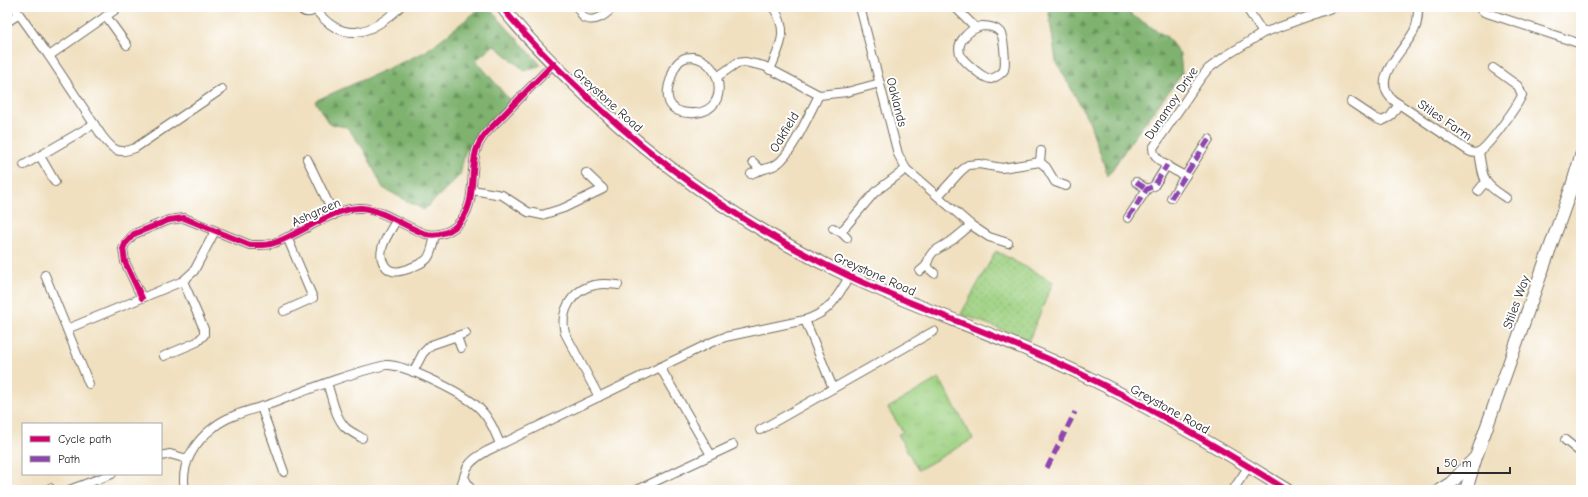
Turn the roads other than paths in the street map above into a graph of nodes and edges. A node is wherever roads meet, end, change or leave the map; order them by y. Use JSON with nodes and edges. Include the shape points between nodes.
{"nodes":[{"id":1,"x":14,"y":7,"type":"edge"},
{"id":2,"x":299,"y":7,"type":"edge"},
{"id":3,"x":400,"y":7,"type":"edge"},
{"id":4,"x":502,"y":7,"type":"edge"},
{"id":5,"x":577,"y":7,"type":"edge"},
{"id":6,"x":613,"y":7,"type":"edge"},
{"id":7,"x":773,"y":7,"type":"edge"},
{"id":8,"x":860,"y":7,"type":"edge"},
{"id":9,"x":955,"y":7,"type":"edge"},
{"id":10,"x":1246,"y":7,"type":"edge"},
{"id":11,"x":1334,"y":7,"type":"edge"},
{"id":12,"x":1418,"y":7,"type":"edge"},
{"id":13,"x":1478,"y":7,"type":"edge"},
{"id":14,"x":317,"y":8,"type":"edge"},
{"id":15,"x":115,"y":10,"type":"dead end"},
{"id":16,"x":18,"y":15,"type":"junction"},
{"id":17,"x":106,"y":16,"type":"junction"},
{"id":18,"x":7,"y":22,"type":"edge"},
{"id":19,"x":976,"y":28,"type":"junction"},
{"id":20,"x":1263,"y":33,"type":"junction"},
{"id":21,"x":1581,"y":44,"type":"edge"},
{"id":22,"x":127,"y":45,"type":"dead end"},
{"id":23,"x":49,"y":56,"type":"junction"},
{"id":24,"x":553,"y":64,"type":"junction"},
{"id":25,"x":1493,"y":68,"type":"dead end"},
{"id":26,"x":770,"y":70,"type":"junction"},
{"id":27,"x":717,"y":77,"type":"junction"},
{"id":28,"x":880,"y":83,"type":"junction"},
{"id":29,"x":222,"y":89,"type":"dead end"},
{"id":30,"x":819,"y":95,"type":"junction"},
{"id":31,"x":1351,"y":102,"type":"dead end"},
{"id":32,"x":1399,"y":104,"type":"junction"},
{"id":33,"x":94,"y":124,"type":"junction"},
{"id":34,"x":1209,"y":139,"type":"dead end"},
{"id":35,"x":1042,"y":151,"type":"dead end"},
{"id":36,"x":1479,"y":152,"type":"junction"},
{"id":37,"x":40,"y":156,"type":"junction"},
{"id":38,"x":1581,"y":156,"type":"edge"},
{"id":39,"x":307,"y":159,"type":"dead end"},
{"id":40,"x":752,"y":162,"type":"dead end"},
{"id":41,"x":1040,"y":162,"type":"junction"},
{"id":42,"x":24,"y":165,"type":"dead end"},
{"id":43,"x":1167,"y":165,"type":"junction"},
{"id":44,"x":760,"y":169,"type":"junction"},
{"id":45,"x":906,"y":169,"type":"junction"},
{"id":46,"x":586,"y":173,"type":"dead end"},
{"id":47,"x":751,"y":174,"type":"dead end"},
{"id":48,"x":1185,"y":176,"type":"junction"},
{"id":49,"x":55,"y":182,"type":"dead end"},
{"id":50,"x":1136,"y":182,"type":"dead end"},
{"id":51,"x":1486,"y":183,"type":"junction"},
{"id":52,"x":1066,"y":186,"type":"dead end"},
{"id":53,"x":1147,"y":189,"type":"junction"},
{"id":54,"x":472,"y":190,"type":"junction"},
{"id":55,"x":1478,"y":191,"type":"dead end"},
{"id":56,"x":938,"y":196,"type":"junction"},
{"id":57,"x":1171,"y":198,"type":"dead end"},
{"id":58,"x":1506,"y":198,"type":"dead end"},
{"id":59,"x":334,"y":215,"type":"junction"},
{"id":60,"x":1128,"y":218,"type":"dead end"},
{"id":61,"x":396,"y":221,"type":"junction"},
{"id":62,"x":971,"y":225,"type":"junction"},
{"id":63,"x":833,"y":228,"type":"dead end"},
{"id":64,"x":215,"y":231,"type":"junction"},
{"id":65,"x":435,"y":235,"type":"junction"},
{"id":66,"x":287,"y":237,"type":"junction"},
{"id":67,"x":1008,"y":243,"type":"dead end"},
{"id":68,"x":934,"y":274,"type":"dead end"},
{"id":69,"x":45,"y":275,"type":"dead end"},
{"id":70,"x":850,"y":276,"type":"junction"},
{"id":71,"x":183,"y":281,"type":"junction"},
{"id":72,"x":618,"y":285,"type":"dead end"},
{"id":73,"x":142,"y":298,"type":"junction"},
{"id":74,"x":284,"y":311,"type":"dead end"},
{"id":75,"x":805,"y":320,"type":"junction"},
{"id":76,"x":67,"y":329,"type":"junction"},
{"id":77,"x":934,"y":331,"type":"dead end"},
{"id":78,"x":466,"y":333,"type":"dead end"},
{"id":79,"x":457,"y":337,"type":"junction"},
{"id":80,"x":461,"y":348,"type":"dead end"},
{"id":81,"x":164,"y":356,"type":"dead end"},
{"id":82,"x":660,"y":367,"type":"junction"},
{"id":83,"x":413,"y":372,"type":"junction"},
{"id":84,"x":327,"y":383,"type":"junction"},
{"id":85,"x":89,"y":384,"type":"dead end"},
{"id":86,"x":833,"y":388,"type":"junction"},
{"id":87,"x":599,"y":397,"type":"junction"},
{"id":88,"x":261,"y":407,"type":"junction"},
{"id":89,"x":760,"y":430,"type":"dead end"},
{"id":90,"x":362,"y":438,"type":"dead end"},
{"id":91,"x":1566,"y":440,"type":"dead end"},
{"id":92,"x":500,"y":444,"type":"junction"},
{"id":93,"x":733,"y":445,"type":"dead end"},
{"id":94,"x":1581,"y":453,"type":"edge"},
{"id":95,"x":711,"y":455,"type":"junction"},
{"id":96,"x":162,"y":456,"type":"edge"},
{"id":97,"x":1476,"y":457,"type":"junction"},
{"id":98,"x":187,"y":459,"type":"junction"},
{"id":99,"x":1249,"y":466,"type":"junction"},
{"id":100,"x":284,"y":472,"type":"dead end"},
{"id":101,"x":109,"y":475,"type":"edge"},
{"id":102,"x":464,"y":479,"type":"junction"},
{"id":103,"x":69,"y":490,"type":"edge"},
{"id":104,"x":185,"y":490,"type":"edge"},
{"id":105,"x":459,"y":490,"type":"edge"},
{"id":106,"x":471,"y":490,"type":"edge"},
{"id":107,"x":637,"y":490,"type":"edge"},
{"id":108,"x":1233,"y":490,"type":"edge"},
{"id":109,"x":1287,"y":490,"type":"edge"},
{"id":110,"x":1440,"y":490,"type":"edge"},
{"id":111,"x":1466,"y":490,"type":"edge"}],
"edges":[{"from":1,"to":16,"type":"street"},
{"from":2,"to":14,"type":"street","via":[[306,12],[313,12]]},
{"from":3,"to":14,"type":"street","via":[[385,21],[364,30],[350,32],[334,28],[325,21]]},
{"from":4,"to":24,"type":"main road","name":"Greystone Road"},
{"from":5,"to":6,"type":"street","via":[[582,16],[589,20],[602,17]]},
{"from":7,"to":26,"type":"street","via":[[783,34]]},
{"from":8,"to":28,"type":"street","name":"Oaklands"},
{"from":9,"to":19,"type":"street"},
{"from":10,"to":20,"type":"street"},
{"from":11,"to":20,"type":"street"},
{"from":12,"to":32,"type":"street","name":"Stiles Farm","via":[[1414,31],[1385,76],[1384,84],[1388,94]]},
{"from":13,"to":21,"type":"street","via":[[1484,12]]},
{"from":15,"to":17,"type":"street"},
{"from":16,"to":18,"type":"street"},
{"from":16,"to":23,"type":"street"},
{"from":17,"to":22,"type":"street"},
{"from":17,"to":23,"type":"street"},
{"from":19,"to":19,"type":"street","via":[[963,39],[960,54],[983,76],[989,79],[997,77],[1005,65],[1001,34],[990,26]]},
{"from":20,"to":43,"type":"street","name":"Dunamoy Drive","via":[[1224,57],[1200,79],[1153,148],[1156,157]]},
{"from":23,"to":33,"type":"street"},
{"from":24,"to":54,"type":"street","via":[[480,142],[474,158]]},
{"from":24,"to":70,"type":"main road","name":"Greystone Road","via":[[631,136],[706,195],[794,249]]},
{"from":25,"to":36,"type":"street","name":"Stiles Farm","via":[[1518,86],[1522,95],[1490,142]]},
{"from":26,"to":27,"type":"street","via":[[745,62],[737,64]]},
{"from":26,"to":30,"type":"street"},
{"from":27,"to":27,"type":"street","via":[[718,96],[715,104],[708,110],[698,113],[682,112],[669,103],[667,94],[670,80],[675,67],[684,58],[693,57],[701,60]]},
{"from":28,"to":30,"type":"street","via":[[847,92]]},
{"from":28,"to":45,"type":"street","name":"Oaklands","via":[[898,154]]},
{"from":29,"to":33,"type":"street","via":[[128,151],[122,152],[110,147]]},
{"from":30,"to":44,"type":"street","name":"Oakfield","via":[[786,156],[774,166]]},
{"from":31,"to":32,"type":"street","name":"Stiles Farm","via":[[1382,121],[1390,117]]},
{"from":32,"to":36,"type":"street","name":"Stiles Farm","via":[[1470,152]]},
{"from":33,"to":37,"type":"street"},
{"from":34,"to":48,"type":"street"},
{"from":35,"to":41,"type":"street"},
{"from":36,"to":51,"type":"street","name":"Stiles Farm"},
{"from":37,"to":42,"type":"street"},
{"from":37,"to":49,"type":"street"},
{"from":38,"to":97,"type":"main road","name":"Stiles Way"},
{"from":39,"to":59,"type":"street","name":"Ashgreen"},
{"from":40,"to":44,"type":"street"},
{"from":41,"to":52,"type":"street","via":[[1055,182]]},
{"from":41,"to":56,"type":"street","via":[[1002,168],[968,165]]},
{"from":43,"to":48,"type":"street","name":"Dunamoy Drive"},
{"from":43,"to":53,"type":"street","via":[[1154,186]]},
{"from":44,"to":47,"type":"street","name":"Oakfield"},
{"from":45,"to":56,"type":"street","name":"Oaklands"},
{"from":45,"to":63,"type":"street","via":[[875,192],[844,235]]},
{"from":46,"to":54,"type":"street","via":[[603,189],[564,208],[542,215],[528,212],[502,196]]},
{"from":48,"to":57,"type":"street"},
{"from":50,"to":53,"type":"street"},
{"from":51,"to":55,"type":"street"},
{"from":51,"to":58,"type":"street"},
{"from":53,"to":60,"type":"street"},
{"from":54,"to":65,"type":"street","via":[[467,212],[462,220],[450,231]]},
{"from":56,"to":62,"type":"street","name":"Oaklands"},
{"from":59,"to":61,"type":"street","name":"Ashgreen","via":[[353,208],[362,208]]},
{"from":59,"to":66,"type":"street","name":"Ashgreen"},
{"from":61,"to":65,"type":"street","name":"Ashgreen","via":[[420,232]]},
{"from":61,"to":65,"type":"street","via":[[381,250],[382,260],[390,270],[402,271],[425,261],[431,251]]},
{"from":62,"to":67,"type":"street","name":"Oaklands","via":[[989,236]]},
{"from":62,"to":68,"type":"street","via":[[933,252],[923,269]]},
{"from":64,"to":66,"type":"street","name":"Ashgreen","via":[[250,244],[268,245]]},
{"from":64,"to":71,"type":"street","via":[[194,271]]},
{"from":64,"to":73,"type":"street","name":"Ashgreen","via":[[178,218],[131,236],[123,249],[125,262]]},
{"from":66,"to":74,"type":"street","name":"Ashgreen","via":[[313,298]]},
{"from":69,"to":76,"type":"street"},
{"from":70,"to":75,"type":"street","via":[[830,307]]},
{"from":70,"to":99,"type":"main road","name":"Greystone Road","via":[[1084,376],[1162,416]]},
{"from":71,"to":73,"type":"street"},
{"from":71,"to":81,"type":"street","via":[[204,328],[204,335],[197,342]]},
{"from":72,"to":87,"type":"street","via":[[597,284],[584,289],[567,306],[564,316],[565,333]]},
{"from":73,"to":76,"type":"street"},
{"from":75,"to":82,"type":"street","via":[[725,337]]},
{"from":75,"to":86,"type":"street"},
{"from":76,"to":85,"type":"street"},
{"from":77,"to":86,"type":"street"},
{"from":78,"to":79,"type":"street"},
{"from":79,"to":80,"type":"street"},
{"from":79,"to":83,"type":"street","via":[[431,345],[423,353]]},
{"from":82,"to":87,"type":"street"},
{"from":82,"to":95,"type":"street"},
{"from":83,"to":84,"type":"street","via":[[396,365],[386,365]]},
{"from":83,"to":92,"type":"street","via":[[475,404],[491,423]]},
{"from":84,"to":88,"type":"street"},
{"from":84,"to":90,"type":"street","via":[[339,419],[347,429]]},
{"from":86,"to":89,"type":"street"},
{"from":87,"to":92,"type":"street"},
{"from":88,"to":98,"type":"street","via":[[228,418],[213,427]]},
{"from":88,"to":100,"type":"street"},
{"from":91,"to":94,"type":"street"},
{"from":92,"to":102,"type":"street","via":[[478,456],[468,468]]},
{"from":93,"to":95,"type":"street"},
{"from":95,"to":107,"type":"street"},
{"from":96,"to":98,"type":"street","via":[[170,454]]},
{"from":97,"to":110,"type":"main road","name":"Stiles Way","via":[[1451,483]]},
{"from":97,"to":111,"type":"main road","name":"Stiles Way"},
{"from":98,"to":104,"type":"street","via":[[184,470]]},
{"from":99,"to":108,"type":"street"},
{"from":99,"to":109,"type":"main road","name":"Greystone Road"},
{"from":101,"to":103,"type":"street"},
{"from":102,"to":105,"type":"street"},
{"from":102,"to":106,"type":"street"}]}
